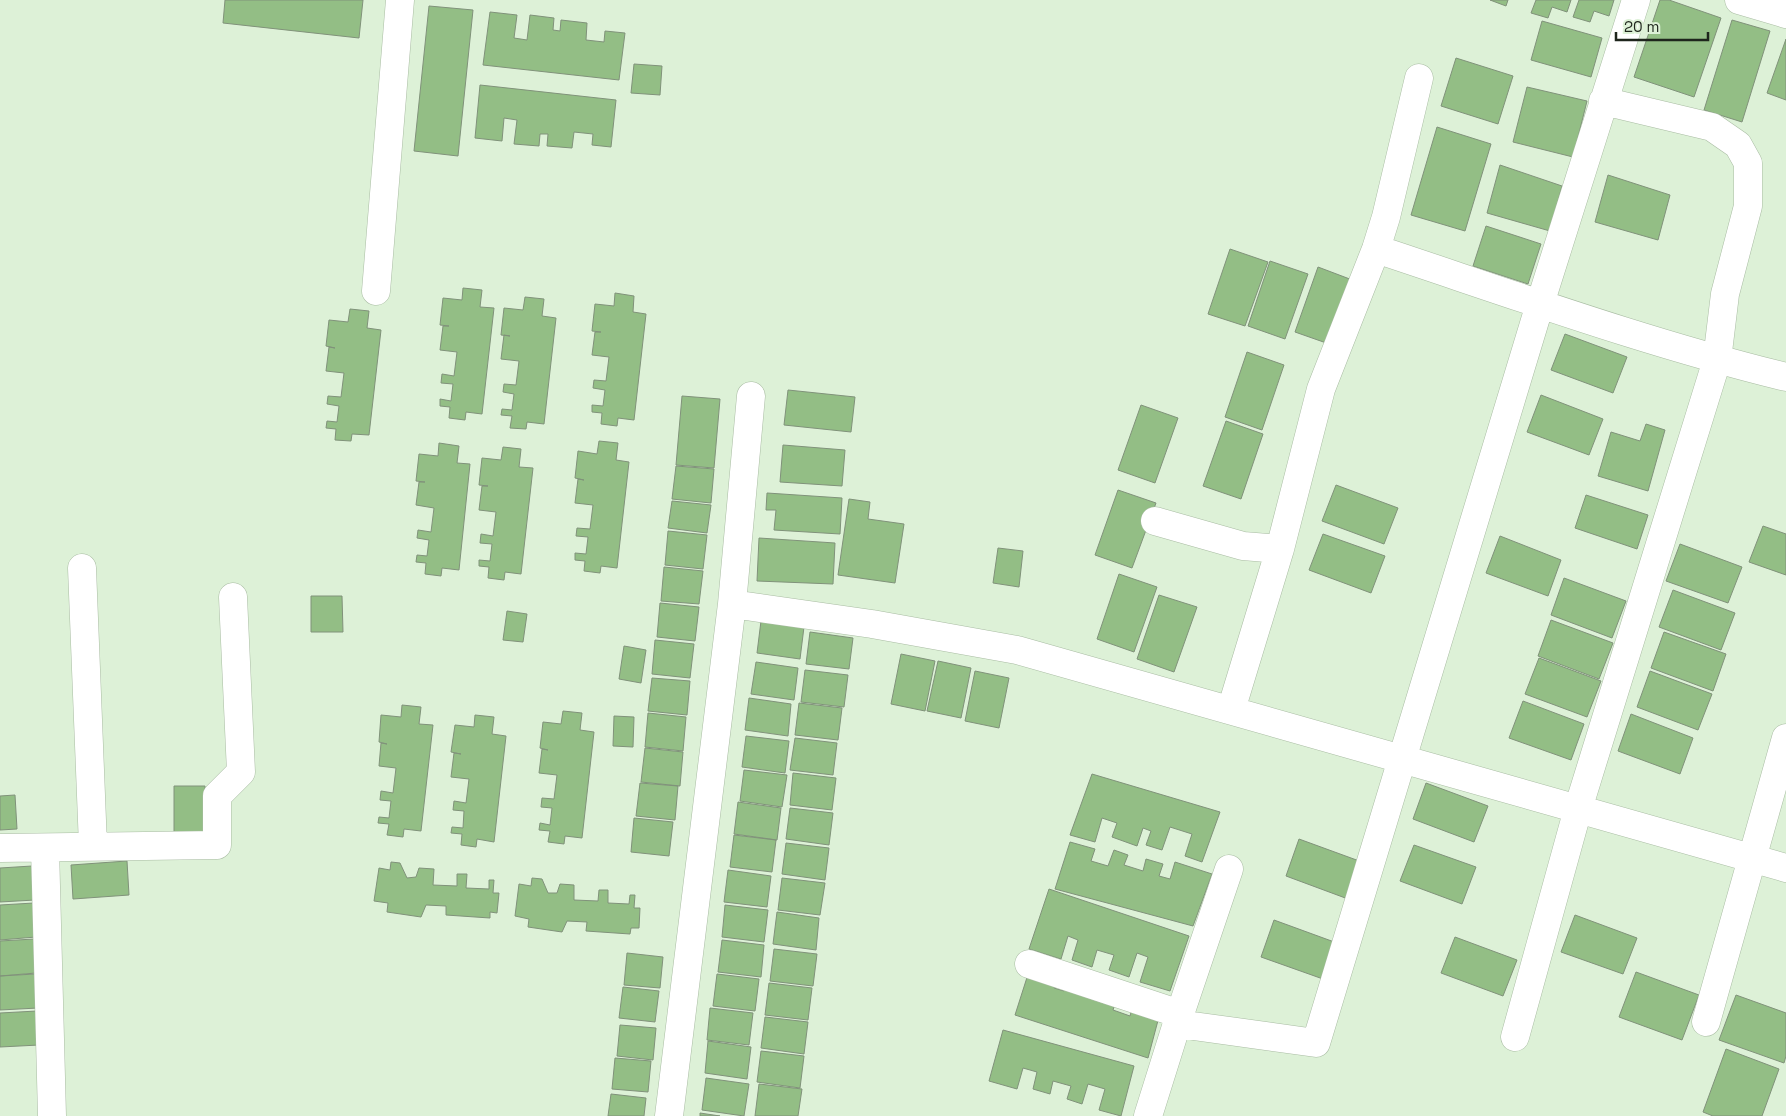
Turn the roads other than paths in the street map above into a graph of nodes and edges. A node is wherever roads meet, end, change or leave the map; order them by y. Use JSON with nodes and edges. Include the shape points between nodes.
{"nodes":[{"id":1,"x":400,"y":0,"type":"edge"},
{"id":2,"x":1636,"y":0,"type":"edge"},
{"id":3,"x":1739,"y":0,"type":"edge"},
{"id":4,"x":1786,"y":14,"type":"edge"},
{"id":5,"x":1420,"y":78,"type":"dead end"},
{"id":6,"x":1603,"y":101,"type":"junction"},
{"id":7,"x":1376,"y":249,"type":"junction"},
{"id":8,"x":376,"y":291,"type":"dead end"},
{"id":9,"x":1540,"y":304,"type":"junction"},
{"id":10,"x":1717,"y":360,"type":"junction"},
{"id":11,"x":1786,"y":377,"type":"edge"},
{"id":12,"x":751,"y":396,"type":"dead end"},
{"id":13,"x":1155,"y":522,"type":"dead end"},
{"id":14,"x":1280,"y":549,"type":"junction"},
{"id":15,"x":82,"y":568,"type":"dead end"},
{"id":16,"x":233,"y":597,"type":"dead end"},
{"id":17,"x":732,"y":604,"type":"junction"},
{"id":18,"x":1231,"y":710,"type":"junction"},
{"id":19,"x":1786,"y":738,"type":"edge"},
{"id":20,"x":1403,"y":758,"type":"junction"},
{"id":21,"x":1578,"y":809,"type":"junction"},
{"id":22,"x":93,"y":846,"type":"junction"},
{"id":23,"x":0,"y":848,"type":"edge"},
{"id":24,"x":45,"y":848,"type":"junction"},
{"id":25,"x":1752,"y":858,"type":"junction"},
{"id":26,"x":1786,"y":868,"type":"edge"},
{"id":27,"x":1229,"y":869,"type":"dead end"},
{"id":28,"x":1029,"y":964,"type":"dead end"},
{"id":29,"x":1180,"y":1014,"type":"junction"},
{"id":30,"x":1706,"y":1022,"type":"dead end"},
{"id":31,"x":1515,"y":1037,"type":"dead end"},
{"id":32,"x":52,"y":1116,"type":"edge"},
{"id":33,"x":670,"y":1116,"type":"edge"},
{"id":34,"x":1148,"y":1116,"type":"edge"}],
"edges":[{"from":1,"to":8,"type":"street"},
{"from":2,"to":6,"type":"street"},
{"from":3,"to":4,"type":"street"},
{"from":5,"to":7,"type":"street"},
{"from":6,"to":9,"type":"street"},
{"from":6,"to":10,"type":"street","via":[[1712,127],[1738,145],[1748,163],[1748,206],[1725,294]]},
{"from":7,"to":9,"type":"street"},
{"from":7,"to":14,"type":"street","via":[[1321,389]]},
{"from":9,"to":10,"type":"street"},
{"from":9,"to":20,"type":"street"},
{"from":10,"to":11,"type":"street"},
{"from":10,"to":21,"type":"street"},
{"from":12,"to":17,"type":"street"},
{"from":13,"to":14,"type":"street","via":[[1243,546]]},
{"from":14,"to":18,"type":"street"},
{"from":15,"to":22,"type":"street"},
{"from":16,"to":22,"type":"street","via":[[241,772],[217,796],[217,845]]},
{"from":17,"to":18,"type":"street","via":[[872,624],[1017,650]]},
{"from":17,"to":33,"type":"street"},
{"from":18,"to":20,"type":"street"},
{"from":19,"to":25,"type":"street"},
{"from":20,"to":21,"type":"street"},
{"from":20,"to":29,"type":"street","via":[[1316,1043],[1186,1025]]},
{"from":21,"to":25,"type":"street"},
{"from":21,"to":31,"type":"street"},
{"from":22,"to":24,"type":"street"},
{"from":23,"to":24,"type":"street"},
{"from":24,"to":32,"type":"street"},
{"from":25,"to":26,"type":"street"},
{"from":25,"to":30,"type":"street"},
{"from":27,"to":29,"type":"street"},
{"from":28,"to":29,"type":"street"},
{"from":29,"to":34,"type":"street"}]}
